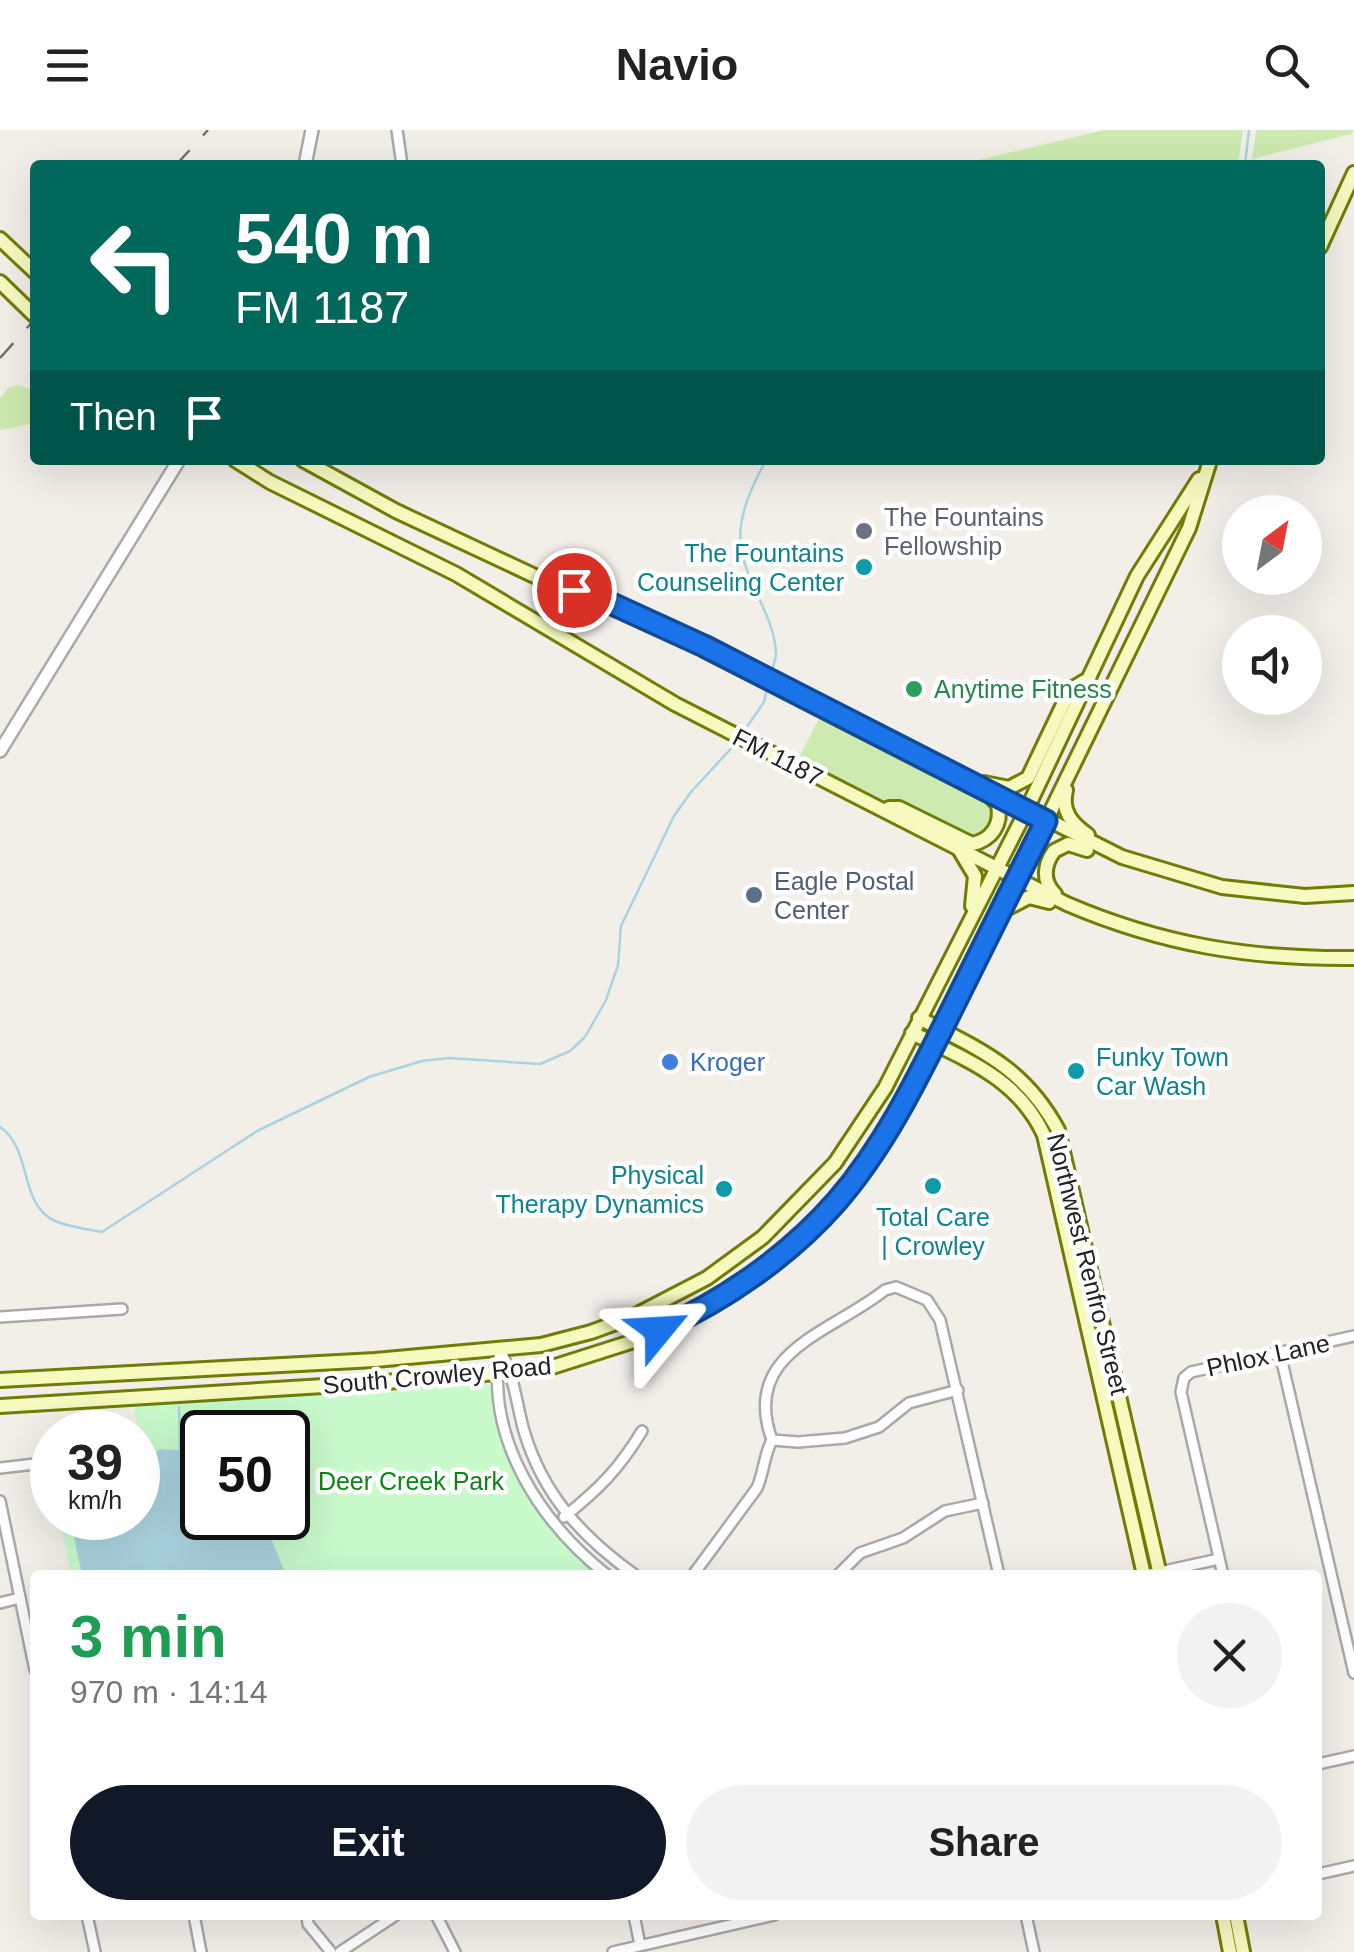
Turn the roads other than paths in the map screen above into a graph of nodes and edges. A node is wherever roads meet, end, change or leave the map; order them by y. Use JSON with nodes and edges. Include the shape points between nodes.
{"nodes":[{"id":1,"x":312,"y":130,"type":"edge"},
{"id":2,"x":397,"y":130,"type":"edge"},
{"id":3,"x":306,"y":160,"type":"edge"},
{"id":4,"x":401,"y":160,"type":"edge"},
{"id":5,"x":1354,"y":173,"type":"edge"},
{"id":6,"x":1325,"y":236,"type":"edge"},
{"id":7,"x":0,"y":239,"type":"edge"},
{"id":8,"x":30,"y":267,"type":"edge"},
{"id":9,"x":0,"y":282,"type":"edge"},
{"id":10,"x":30,"y":311,"type":"edge"},
{"id":11,"x":176,"y":465,"type":"edge"},
{"id":12,"x":243,"y":465,"type":"edge"},
{"id":13,"x":311,"y":465,"type":"edge"},
{"id":14,"x":1208,"y":465,"type":"edge"},
{"id":15,"x":1209,"y":465,"type":"edge"},
{"id":16,"x":1114,"y":622,"type":"junction"},
{"id":17,"x":1136,"y":632,"type":"junction"},
{"id":18,"x":1085,"y":682,"type":"junction"},
{"id":19,"x":851,"y":722,"type":"junction"},
{"id":20,"x":0,"y":751,"type":"edge"},
{"id":21,"x":1069,"y":775,"type":"junction"},
{"id":22,"x":982,"y":788,"type":"junction"},
{"id":23,"x":882,"y":808,"type":"junction"},
{"id":24,"x":1026,"y":811,"type":"junction"},
{"id":25,"x":1046,"y":821,"type":"junction"},
{"id":26,"x":1099,"y":847,"type":"junction"},
{"id":27,"x":958,"y":848,"type":"junction"},
{"id":28,"x":996,"y":868,"type":"junction"},
{"id":29,"x":1017,"y":879,"type":"junction"},
{"id":30,"x":1242,"y":890,"type":"junction"},
{"id":31,"x":1354,"y":893,"type":"edge"},
{"id":32,"x":1067,"y":904,"type":"junction"},
{"id":33,"x":973,"y":914,"type":"junction"},
{"id":34,"x":998,"y":915,"type":"junction"},
{"id":35,"x":1124,"y":928,"type":"junction"},
{"id":36,"x":1354,"y":958,"type":"edge"},
{"id":37,"x":919,"y":1018,"type":"junction"},
{"id":38,"x":942,"y":1030,"type":"junction"},
{"id":39,"x":912,"y":1033,"type":"junction"},
{"id":40,"x":935,"y":1044,"type":"junction"},
{"id":41,"x":1039,"y":1108,"type":"junction"},
{"id":42,"x":791,"y":1211,"type":"junction"},
{"id":43,"x":809,"y":1229,"type":"junction"},
{"id":44,"x":122,"y":1309,"type":"dead end"},
{"id":45,"x":0,"y":1317,"type":"edge"},
{"id":46,"x":1354,"y":1336,"type":"edge"},
{"id":47,"x":500,"y":1350,"type":"junction"},
{"id":48,"x":1280,"y":1353,"type":"junction"},
{"id":49,"x":513,"y":1373,"type":"junction"},
{"id":50,"x":496,"y":1374,"type":"junction"},
{"id":51,"x":0,"y":1380,"type":"edge"},
{"id":52,"x":958,"y":1390,"type":"junction"},
{"id":53,"x":0,"y":1406,"type":"edge"},
{"id":54,"x":642,"y":1431,"type":"dead end"},
{"id":55,"x":772,"y":1440,"type":"junction"},
{"id":56,"x":30,"y":1465,"type":"edge"},
{"id":57,"x":0,"y":1468,"type":"edge"},
{"id":58,"x":0,"y":1501,"type":"edge"},
{"id":59,"x":983,"y":1503,"type":"junction"},
{"id":60,"x":566,"y":1515,"type":"junction"},
{"id":61,"x":554,"y":1525,"type":"junction"},
{"id":62,"x":1220,"y":1559,"type":"junction"},
{"id":63,"x":601,"y":1570,"type":"edge"},
{"id":64,"x":629,"y":1570,"type":"edge"},
{"id":65,"x":696,"y":1570,"type":"edge"},
{"id":66,"x":843,"y":1570,"type":"edge"},
{"id":67,"x":998,"y":1570,"type":"edge"},
{"id":68,"x":1151,"y":1570,"type":"edge"},
{"id":69,"x":1170,"y":1570,"type":"edge"},
{"id":70,"x":1221,"y":1570,"type":"edge"},
{"id":71,"x":20,"y":1598,"type":"junction"},
{"id":72,"x":0,"y":1603,"type":"edge"},
{"id":73,"x":1351,"y":1645,"type":"edge"},
{"id":74,"x":30,"y":1646,"type":"edge"},
{"id":75,"x":1354,"y":1673,"type":"edge"},
{"id":76,"x":1354,"y":1756,"type":"edge"},
{"id":77,"x":1322,"y":1763,"type":"edge"},
{"id":78,"x":1354,"y":1866,"type":"edge"},
{"id":79,"x":1322,"y":1873,"type":"edge"},
{"id":80,"x":88,"y":1920,"type":"edge"},
{"id":81,"x":195,"y":1920,"type":"edge"},
{"id":82,"x":308,"y":1920,"type":"edge"},
{"id":83,"x":388,"y":1920,"type":"edge"},
{"id":84,"x":439,"y":1920,"type":"edge"},
{"id":85,"x":635,"y":1920,"type":"edge"},
{"id":86,"x":752,"y":1920,"type":"edge"},
{"id":87,"x":1027,"y":1920,"type":"edge"},
{"id":88,"x":1224,"y":1920,"type":"edge"},
{"id":89,"x":1237,"y":1920,"type":"edge"},
{"id":90,"x":640,"y":1945,"type":"junction"},
{"id":91,"x":94,"y":1952,"type":"edge"},
{"id":92,"x":201,"y":1952,"type":"edge"},
{"id":93,"x":331,"y":1952,"type":"edge"},
{"id":94,"x":340,"y":1952,"type":"edge"},
{"id":95,"x":455,"y":1952,"type":"edge"},
{"id":96,"x":613,"y":1952,"type":"edge"},
{"id":97,"x":1034,"y":1952,"type":"edge"},
{"id":98,"x":1230,"y":1952,"type":"edge"},
{"id":99,"x":1243,"y":1952,"type":"edge"}],
"edges":[{"from":1,"to":3,"type":"street"},
{"from":2,"to":4,"type":"street"},
{"from":5,"to":6,"type":"main road"},
{"from":7,"to":8,"type":"main road"},
{"from":9,"to":10,"type":"main road"},
{"from":11,"to":20,"type":"street"},
{"from":12,"to":23,"type":"main road","name":"FM 1187","number":"FM 1187","via":[[456,574],[675,704]]},
{"from":13,"to":19,"type":"main road","via":[[539,578],[704,646]]},
{"from":14,"to":16,"type":"main road","name":"South Crowley Road"},
{"from":15,"to":17,"type":"main road","name":"South Crowley Road","via":[[1189,528]]},
{"from":16,"to":17,"type":"main road"},
{"from":16,"to":18,"type":"main road","name":"South Crowley Road"},
{"from":17,"to":21,"type":"main road","name":"South Crowley Road"},
{"from":18,"to":19,"type":"main road","via":[[1070,690],[1028,778],[1008,788],[987,784],[863,720]]},
{"from":18,"to":24,"type":"main road","name":"South Crowley Road"},
{"from":19,"to":22,"type":"main road"},
{"from":21,"to":25,"type":"main road","name":"South Crowley Road"},
{"from":21,"to":26,"type":"main road","via":[[1068,817]]},
{"from":22,"to":23,"type":"main road","via":[[1000,811],[994,831],[978,843],[899,808]]},
{"from":22,"to":24,"type":"main road"},
{"from":23,"to":27,"type":"main road","name":"FM 1187","number":"FM 1187"},
{"from":24,"to":25,"type":"main road"},
{"from":24,"to":28,"type":"main road","name":"South Crowley Road"},
{"from":25,"to":26,"type":"main road"},
{"from":25,"to":29,"type":"main road","name":"South Crowley Road"},
{"from":26,"to":30,"type":"main road","via":[[1171,874]]},
{"from":27,"to":28,"type":"main road","name":"FM 1187","number":"FM 1187"},
{"from":27,"to":33,"type":"main road","via":[[975,876]]},
{"from":28,"to":29,"type":"main road","name":"FM 1187","number":"FM 1187"},
{"from":28,"to":33,"type":"main road","name":"South Crowley Road"},
{"from":29,"to":32,"type":"main road","name":"FM 1187","number":"FM 1187"},
{"from":29,"to":34,"type":"main road","name":"South Crowley Road"},
{"from":30,"to":31,"type":"main road"},
{"from":30,"to":32,"type":"main road","via":[[1229,894],[1177,884],[1068,844],[1054,851],[1046,874],[1048,887]]},
{"from":32,"to":35,"type":"main road","name":"FM 1187","number":"FM 1187"},
{"from":33,"to":37,"type":"main road","name":"South Crowley Road"},
{"from":34,"to":35,"type":"main road","via":[[1038,898]]},
{"from":34,"to":38,"type":"main road","name":"South Crowley Road"},
{"from":35,"to":36,"type":"main road","name":"FM 1187","number":"FM 1187","via":[[1255,955]]},
{"from":37,"to":38,"type":"main road","name":"Northwest Renfro Street"},
{"from":37,"to":39,"type":"main road","name":"South Crowley Road"},
{"from":38,"to":40,"type":"main road","name":"South Crowley Road"},
{"from":38,"to":41,"type":"main road","name":"Northwest Renfro Street","via":[[1008,1068]]},
{"from":39,"to":40,"type":"main road","name":"Northwest Renfro Street"},
{"from":39,"to":42,"type":"main road","name":"South Crowley Road","via":[[835,1163]]},
{"from":40,"to":41,"type":"main road","name":"Northwest Renfro Street"},
{"from":40,"to":43,"type":"main road","name":"South Crowley Road","via":[[876,1150]]},
{"from":41,"to":68,"type":"main road","name":"Northwest Renfro Street","via":[[1058,1130],[1069,1170]]},
{"from":42,"to":43,"type":"main road"},
{"from":42,"to":47,"type":"main road","name":"South Crowley Road","via":[[707,1278],[630,1318]]},
{"from":43,"to":49,"type":"main road","name":"South Crowley Road","via":[[681,1320],[594,1355]]},
{"from":44,"to":45,"type":"street"},
{"from":46,"to":48,"type":"street","name":"Phlox Lane"},
{"from":47,"to":49,"type":"street"},
{"from":47,"to":50,"type":"street"},
{"from":47,"to":51,"type":"main road","name":"South Crowley Road"},
{"from":48,"to":62,"type":"street","name":"Phlox Lane","via":[[1184,1378]]},
{"from":48,"to":73,"type":"street"},
{"from":49,"to":50,"type":"main road","name":"South Crowley Road"},
{"from":49,"to":60,"type":"street","via":[[531,1453]]},
{"from":50,"to":53,"type":"main road","name":"South Crowley Road"},
{"from":50,"to":61,"type":"street","via":[[515,1460]]},
{"from":52,"to":55,"type":"street","via":[[909,1402],[870,1431]]},
{"from":52,"to":55,"type":"street","via":[[934,1308],[896,1286],[779,1364],[764,1404]]},
{"from":52,"to":59,"type":"street"},
{"from":54,"to":60,"type":"street","via":[[622,1465]]},
{"from":55,"to":65,"type":"street","via":[[757,1488]]},
{"from":56,"to":57,"type":"street"},
{"from":58,"to":71,"type":"street"},
{"from":59,"to":66,"type":"street","via":[[944,1510],[903,1538],[860,1553]]},
{"from":59,"to":67,"type":"street"},
{"from":60,"to":61,"type":"street"},
{"from":60,"to":64,"type":"street"},
{"from":61,"to":63,"type":"street"},
{"from":62,"to":69,"type":"street"},
{"from":62,"to":70,"type":"street"},
{"from":71,"to":72,"type":"street"},
{"from":71,"to":74,"type":"street"},
{"from":73,"to":75,"type":"street"},
{"from":76,"to":77,"type":"street"},
{"from":78,"to":79,"type":"street"},
{"from":80,"to":91,"type":"street"},
{"from":81,"to":92,"type":"street"},
{"from":82,"to":93,"type":"street"},
{"from":83,"to":94,"type":"street"},
{"from":84,"to":95,"type":"street"},
{"from":85,"to":90,"type":"street"},
{"from":86,"to":90,"type":"street"},
{"from":87,"to":97,"type":"street"},
{"from":88,"to":98,"type":"main road"},
{"from":89,"to":99,"type":"main road"},
{"from":90,"to":96,"type":"street"}]}
